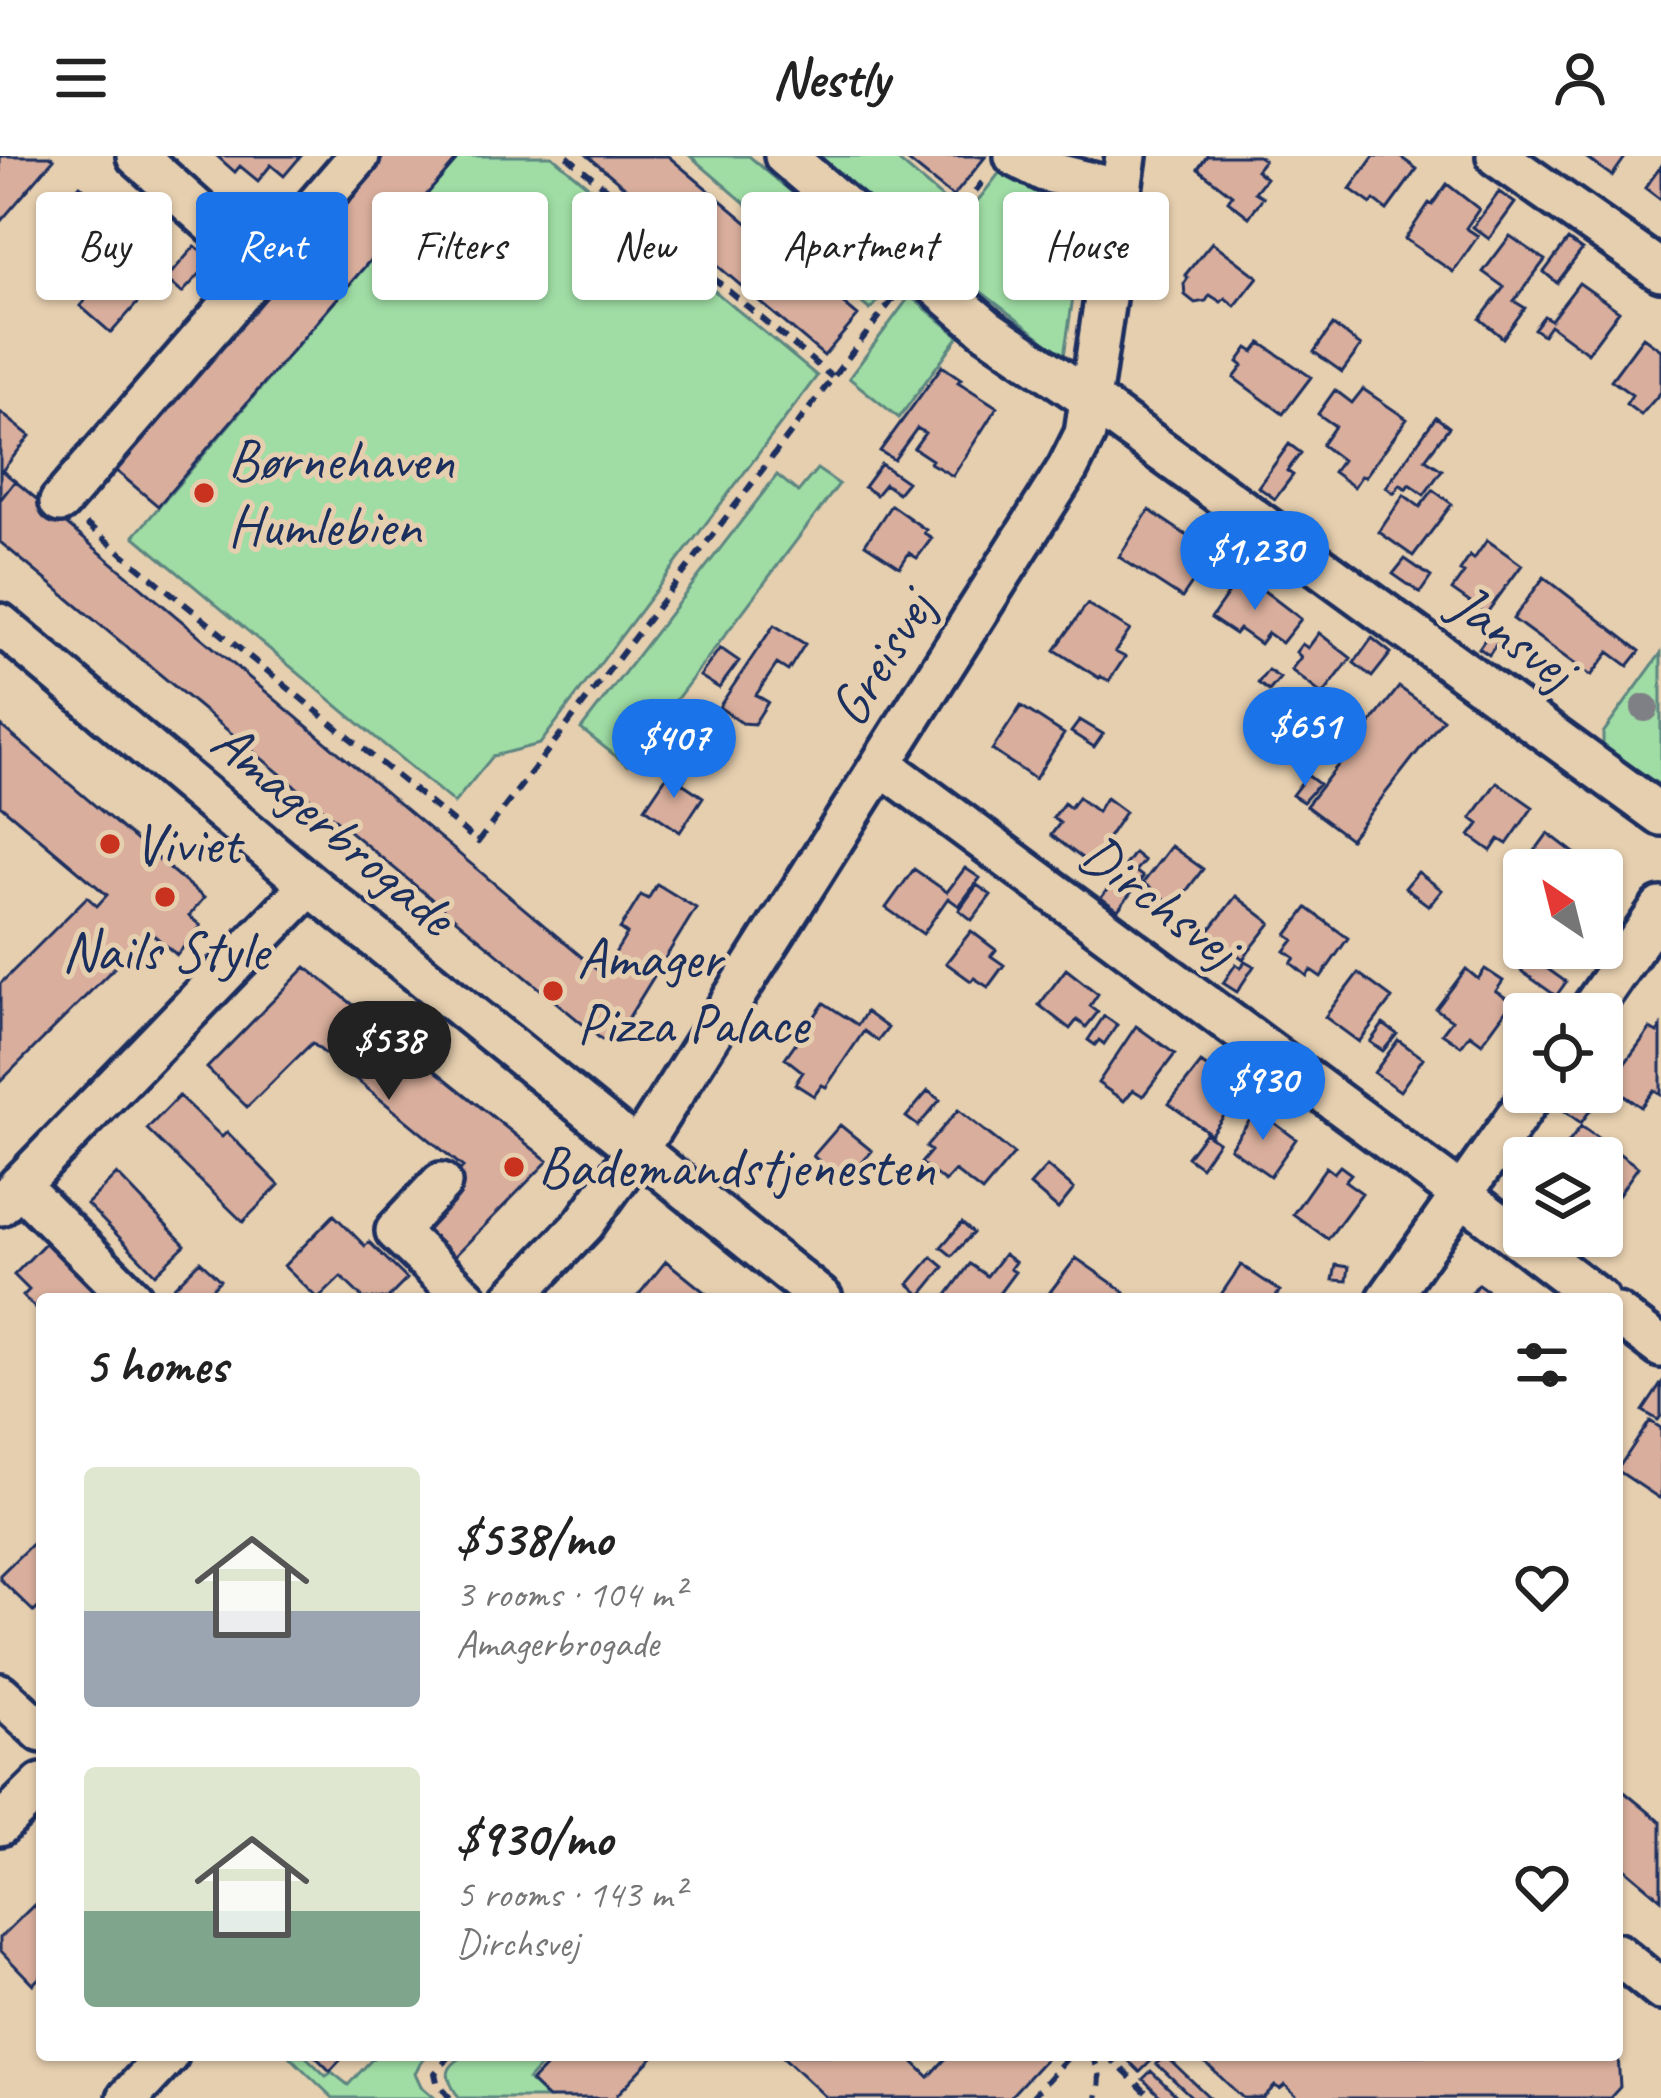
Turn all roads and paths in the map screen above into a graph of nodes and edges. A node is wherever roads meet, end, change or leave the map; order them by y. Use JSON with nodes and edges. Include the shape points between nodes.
{"nodes":[{"id":1,"x":137,"y":156,"type":"edge"},
{"id":2,"x":358,"y":156,"type":"edge"},
{"id":3,"x":567,"y":156,"type":"edge"},
{"id":4,"x":784,"y":156,"type":"edge"},
{"id":5,"x":1497,"y":156,"type":"edge"},
{"id":6,"x":1001,"y":165,"type":"edge"},
{"id":7,"x":1123,"y":173,"type":"edge"},
{"id":8,"x":327,"y":192,"type":"edge"},
{"id":9,"x":826,"y":192,"type":"edge"},
{"id":10,"x":979,"y":192,"type":"edge"},
{"id":11,"x":196,"y":209,"type":"edge"},
{"id":12,"x":1661,"y":271,"type":"edge"},
{"id":13,"x":234,"y":300,"type":"edge"},
{"id":14,"x":892,"y":300,"type":"edge"},
{"id":15,"x":953,"y":300,"type":"edge"},
{"id":16,"x":832,"y":377,"type":"junction"},
{"id":17,"x":1091,"y":400,"type":"junction"},
{"id":18,"x":60,"y":502,"type":"joint"},
{"id":19,"x":0,"y":624,"type":"edge"},
{"id":20,"x":882,"y":765,"type":"junction"},
{"id":21,"x":1661,"y":815,"type":"edge"},
{"id":22,"x":310,"y":885,"type":"junction"},
{"id":23,"x":1661,"y":908,"type":"edge"},
{"id":24,"x":1602,"y":993,"type":"edge"},
{"id":25,"x":1519,"y":1113,"type":"edge"},
{"id":26,"x":638,"y":1149,"type":"junction"},
{"id":27,"x":441,"y":1183,"type":"dead end"},
{"id":28,"x":10,"y":1195,"type":"edge"},
{"id":29,"x":1462,"y":1195,"type":"junction"},
{"id":30,"x":126,"y":1293,"type":"edge"},
{"id":31,"x":461,"y":1293,"type":"edge"},
{"id":32,"x":518,"y":1293,"type":"edge"},
{"id":33,"x":815,"y":1293,"type":"edge"},
{"id":34,"x":1392,"y":1293,"type":"edge"},
{"id":35,"x":1590,"y":1293,"type":"edge"},
{"id":36,"x":1623,"y":1318,"type":"edge"},
{"id":37,"x":1661,"y":1347,"type":"edge"},
{"id":38,"x":0,"y":1694,"type":"edge"},
{"id":39,"x":36,"y":1727,"type":"edge"},
{"id":40,"x":36,"y":1790,"type":"edge"},
{"id":41,"x":0,"y":1826,"type":"edge"},
{"id":42,"x":1623,"y":1959,"type":"edge"},
{"id":43,"x":1661,"y":1990,"type":"edge"},
{"id":44,"x":162,"y":2061,"type":"edge"},
{"id":45,"x":446,"y":2061,"type":"edge"},
{"id":46,"x":1065,"y":2061,"type":"edge"},
{"id":47,"x":1094,"y":2061,"type":"edge"},
{"id":48,"x":1109,"y":2061,"type":"edge"},
{"id":49,"x":1113,"y":2061,"type":"edge"},
{"id":50,"x":1102,"y":2077,"type":"junction"},
{"id":51,"x":128,"y":2098,"type":"edge"},
{"id":52,"x":450,"y":2098,"type":"edge"},
{"id":53,"x":1031,"y":2098,"type":"edge"},
{"id":54,"x":1097,"y":2098,"type":"edge"},
{"id":55,"x":1153,"y":2098,"type":"edge"}],
"edges":[{"from":1,"to":11,"type":"street"},
{"from":2,"to":8,"type":"street"},
{"from":3,"to":16,"type":"path"},
{"from":4,"to":9,"type":"street","name":"Jansvej"},
{"from":5,"to":12,"type":"street"},
{"from":6,"to":7,"type":"street","name":"Greisvej"},
{"from":6,"to":10,"type":"path"},
{"from":7,"to":17,"type":"street","name":"Greisvej"},
{"from":13,"to":18,"type":"street"},
{"from":14,"to":16,"type":"path"},
{"from":15,"to":17,"type":"street","name":"Jansvej"},
{"from":16,"to":18,"type":"path","via":[[478,842]]},
{"from":17,"to":20,"type":"street","name":"Greisvej","via":[[1068,468]]},
{"from":17,"to":21,"type":"street","name":"Jansvej"},
{"from":19,"to":22,"type":"street","name":"Amagerbrogade"},
{"from":20,"to":26,"type":"street","name":"Greisvej"},
{"from":20,"to":29,"type":"street","name":"Dirchsvej"},
{"from":22,"to":26,"type":"street","name":"Amagerbrogade"},
{"from":22,"to":28,"type":"street"},
{"from":23,"to":24,"type":"street"},
{"from":25,"to":29,"type":"street"},
{"from":26,"to":32,"type":"street","name":"Greisvej","via":[[584,1224]]},
{"from":26,"to":33,"type":"street","name":"Amagerbrogade"},
{"from":27,"to":31,"type":"street","via":[[396,1231]]},
{"from":28,"to":30,"type":"street"},
{"from":29,"to":34,"type":"street"},
{"from":29,"to":35,"type":"street","name":"Dirchsvej"},
{"from":36,"to":37,"type":"street"},
{"from":38,"to":39,"type":"street"},
{"from":40,"to":41,"type":"street"},
{"from":42,"to":43,"type":"street"},
{"from":44,"to":51,"type":"street"},
{"from":45,"to":52,"type":"path","via":[[436,2082]]},
{"from":46,"to":53,"type":"path"},
{"from":47,"to":50,"type":"path"},
{"from":48,"to":50,"type":"path"},
{"from":49,"to":55,"type":"path"},
{"from":50,"to":54,"type":"path"}]}
